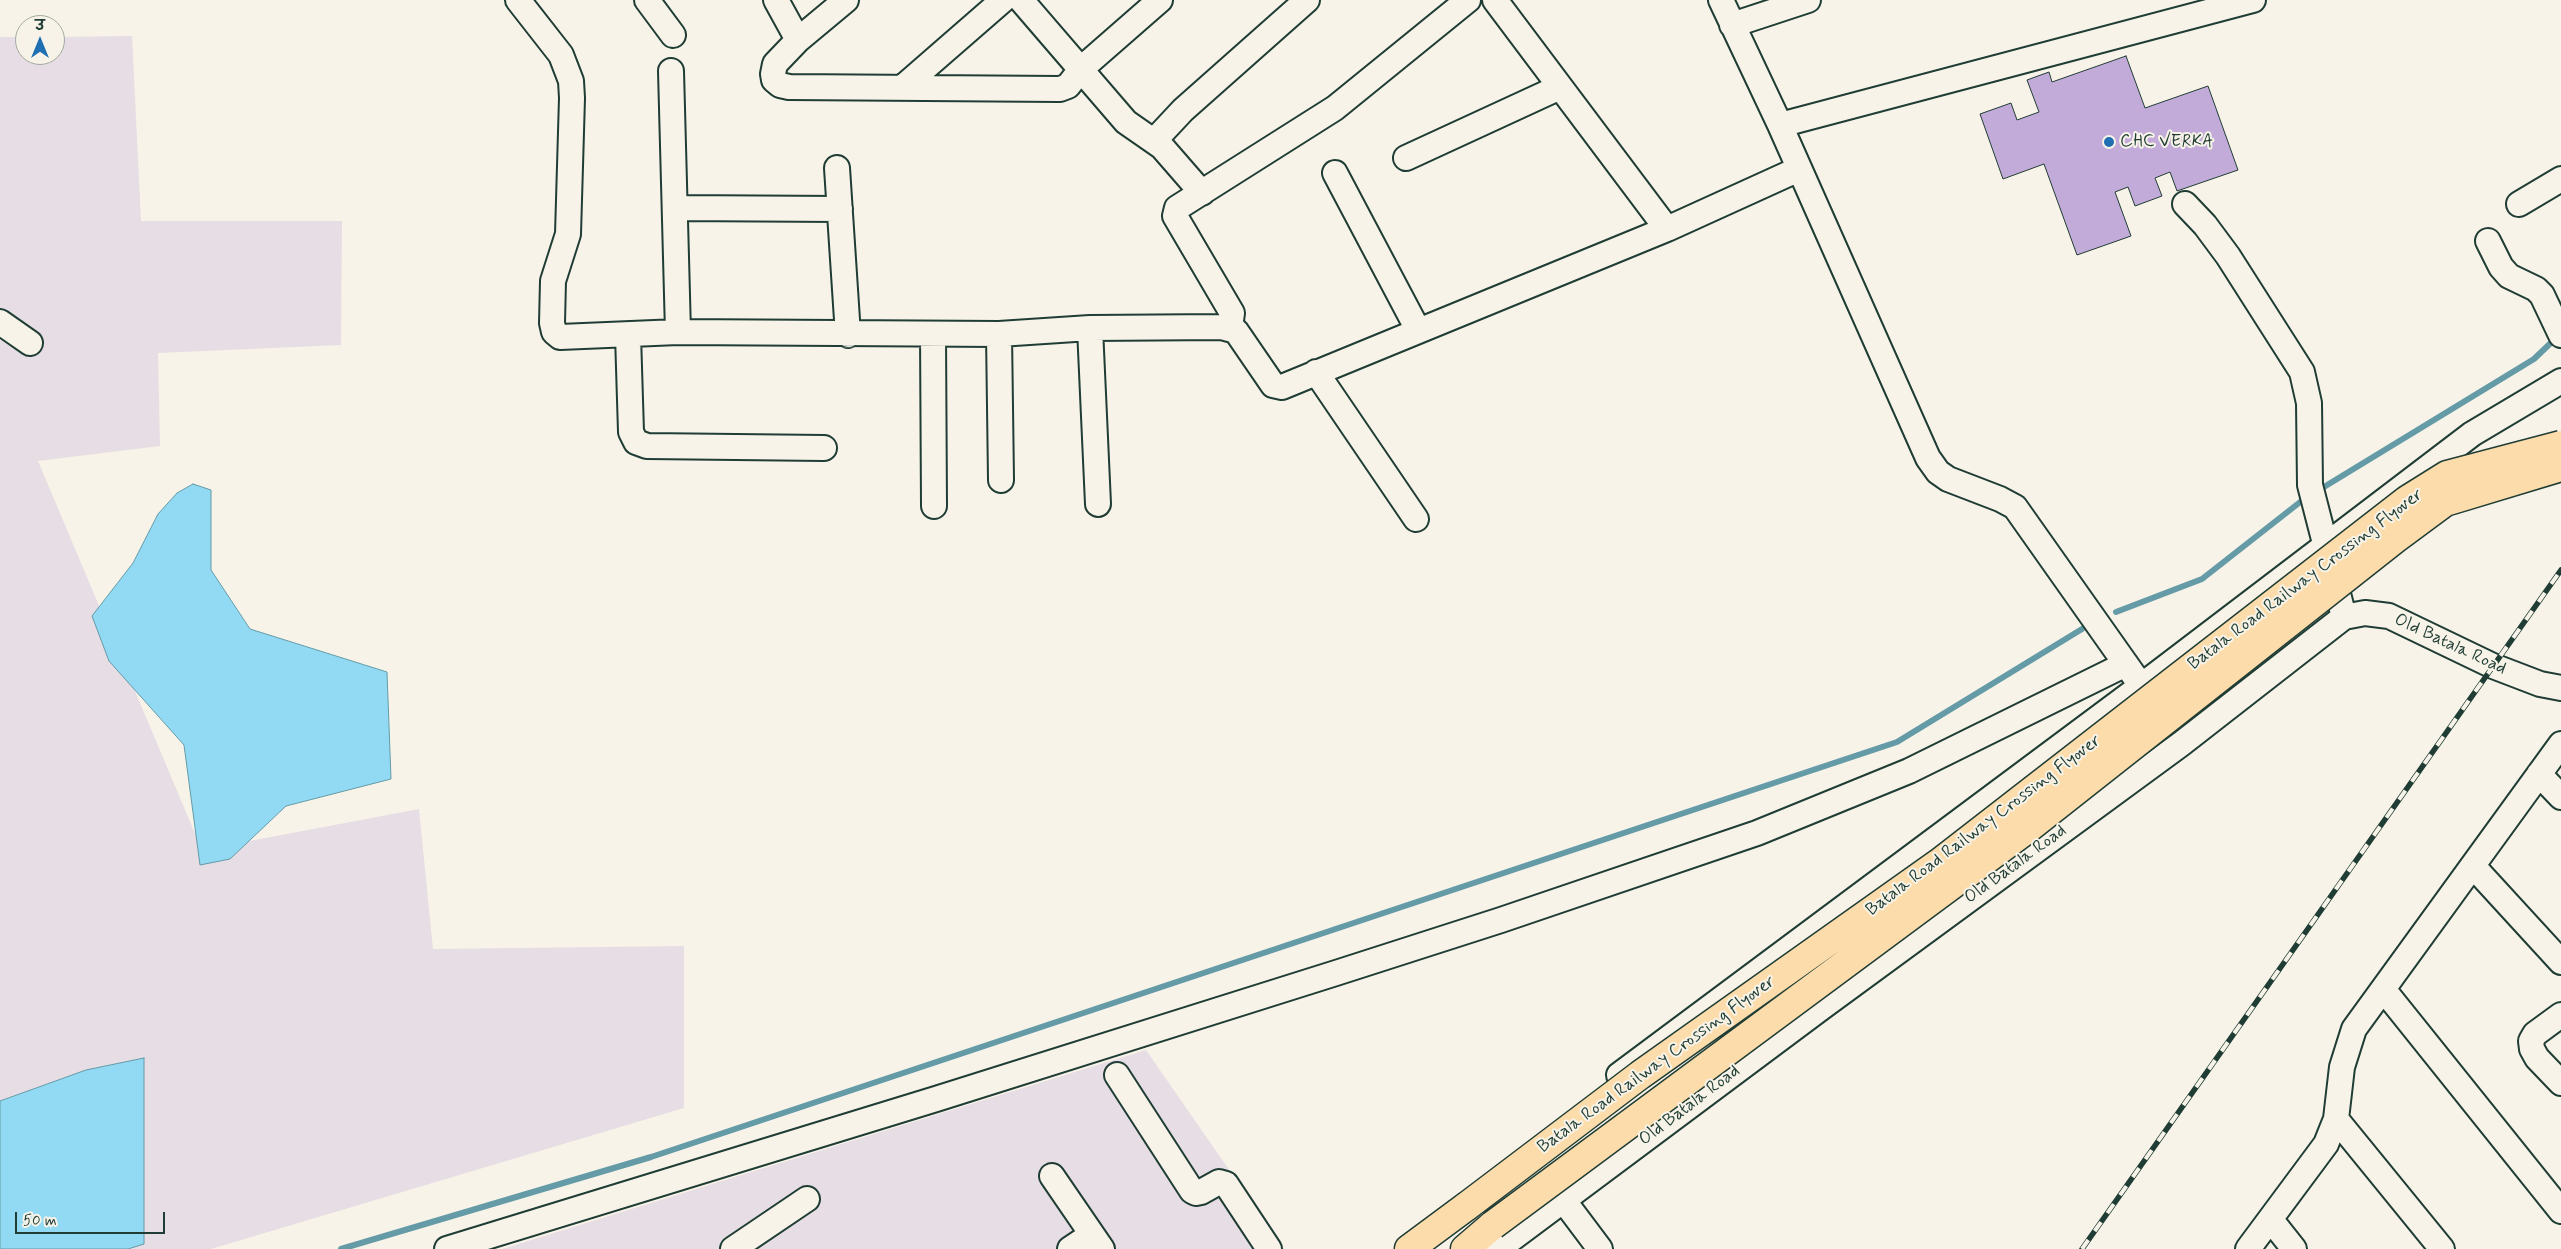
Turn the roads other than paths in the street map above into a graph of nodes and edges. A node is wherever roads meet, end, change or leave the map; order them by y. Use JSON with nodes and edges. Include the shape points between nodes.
{"nodes":[{"id":1,"x":518,"y":0,"type":"edge"},
{"id":2,"x":647,"y":0,"type":"edge"},
{"id":3,"x":776,"y":0,"type":"edge"},
{"id":4,"x":846,"y":0,"type":"edge"},
{"id":5,"x":1003,"y":0,"type":"edge"},
{"id":6,"x":1021,"y":0,"type":"edge"},
{"id":7,"x":1160,"y":0,"type":"edge"},
{"id":8,"x":1307,"y":0,"type":"edge"},
{"id":9,"x":1468,"y":0,"type":"edge"},
{"id":10,"x":1495,"y":0,"type":"edge"},
{"id":11,"x":1721,"y":0,"type":"edge"},
{"id":12,"x":1808,"y":0,"type":"edge"},
{"id":13,"x":2252,"y":0,"type":"edge"},
{"id":14,"x":1732,"y":25,"type":"junction"},
{"id":15,"x":673,"y":35,"type":"dead end"},
{"id":16,"x":798,"y":40,"type":"junction"},
{"id":17,"x":1082,"y":70,"type":"junction"},
{"id":18,"x":671,"y":71,"type":"dead end"},
{"id":19,"x":1560,"y":87,"type":"junction"},
{"id":20,"x":903,"y":88,"type":"junction"},
{"id":21,"x":1780,"y":125,"type":"junction"},
{"id":22,"x":1154,"y":141,"type":"junction"},
{"id":23,"x":1406,"y":158,"type":"dead end"},
{"id":24,"x":837,"y":168,"type":"dead end"},
{"id":25,"x":1798,"y":169,"type":"junction"},
{"id":26,"x":1335,"y":173,"type":"dead end"},
{"id":27,"x":2561,"y":179,"type":"edge"},
{"id":28,"x":1202,"y":193,"type":"junction"},
{"id":29,"x":2185,"y":204,"type":"dead end"},
{"id":30,"x":2519,"y":204,"type":"dead end"},
{"id":31,"x":676,"y":208,"type":"junction"},
{"id":32,"x":840,"y":209,"type":"junction"},
{"id":33,"x":1667,"y":229,"type":"junction"},
{"id":34,"x":2488,"y":241,"type":"dead end"},
{"id":35,"x":0,"y":322,"type":"edge"},
{"id":36,"x":1090,"y":328,"type":"junction"},
{"id":37,"x":1230,"y":328,"type":"junction"},
{"id":38,"x":1418,"y":330,"type":"junction"},
{"id":39,"x":2559,"y":331,"type":"edge"},
{"id":40,"x":678,"y":332,"type":"junction"},
{"id":41,"x":933,"y":334,"type":"junction"},
{"id":42,"x":999,"y":334,"type":"junction"},
{"id":43,"x":628,"y":335,"type":"junction"},
{"id":44,"x":848,"y":335,"type":"junction"},
{"id":45,"x":30,"y":343,"type":"dead end"},
{"id":46,"x":1316,"y":372,"type":"junction"},
{"id":47,"x":2561,"y":381,"type":"edge"},
{"id":48,"x":2561,"y":445,"type":"edge"},
{"id":49,"x":824,"y":448,"type":"dead end"},
{"id":50,"x":2561,"y":467,"type":"edge"},
{"id":51,"x":1001,"y":480,"type":"dead end"},
{"id":52,"x":1098,"y":504,"type":"dead end"},
{"id":53,"x":934,"y":506,"type":"dead end"},
{"id":54,"x":1416,"y":520,"type":"dead end"},
{"id":55,"x":2325,"y":544,"type":"junction"},
{"id":56,"x":2344,"y":617,"type":"junction"},
{"id":57,"x":2126,"y":664,"type":"junction"},
{"id":58,"x":2141,"y":686,"type":"junction"},
{"id":59,"x":2561,"y":688,"type":"edge"},
{"id":60,"x":2181,"y":744,"type":"junction"},
{"id":61,"x":2561,"y":744,"type":"edge"},
{"id":62,"x":2539,"y":774,"type":"junction"},
{"id":63,"x":2561,"y":798,"type":"edge"},
{"id":64,"x":2473,"y":866,"type":"junction"},
{"id":65,"x":2561,"y":962,"type":"edge"},
{"id":66,"x":2383,"y":989,"type":"junction"},
{"id":67,"x":2561,"y":1015,"type":"edge"},
{"id":68,"x":1117,"y":1075,"type":"dead end"},
{"id":69,"x":2561,"y":1083,"type":"edge"},
{"id":70,"x":2336,"y":1119,"type":"junction"},
{"id":71,"x":1052,"y":1176,"type":"dead end"},
{"id":72,"x":807,"y":1199,"type":"dead end"},
{"id":73,"x":1564,"y":1201,"type":"junction"},
{"id":74,"x":2561,"y":1212,"type":"edge"},
{"id":75,"x":2271,"y":1220,"type":"junction"},
{"id":76,"x":1496,"y":1237,"type":"edge"},
{"id":77,"x":1097,"y":1242,"type":"edge"},
{"id":78,"x":1415,"y":1245,"type":"edge"},
{"id":79,"x":447,"y":1249,"type":"edge"},
{"id":80,"x":733,"y":1249,"type":"edge"},
{"id":81,"x":1070,"y":1249,"type":"edge"},
{"id":82,"x":1269,"y":1249,"type":"edge"},
{"id":83,"x":1465,"y":1249,"type":"edge"},
{"id":84,"x":1600,"y":1249,"type":"edge"},
{"id":85,"x":2248,"y":1249,"type":"edge"},
{"id":86,"x":2294,"y":1249,"type":"edge"},
{"id":87,"x":2442,"y":1249,"type":"edge"}],
"edges":[{"from":1,"to":43,"type":"street","via":[[561,55],[571,82],[568,234],[553,281],[554,332],[560,337]]},
{"from":2,"to":15,"type":"street"},
{"from":3,"to":16,"type":"street"},
{"from":4,"to":16,"type":"street"},
{"from":5,"to":20,"type":"street"},
{"from":6,"to":17,"type":"street"},
{"from":7,"to":17,"type":"street"},
{"from":8,"to":22,"type":"street","via":[[1183,110]]},
{"from":9,"to":28,"type":"street","via":[[1335,108]]},
{"from":10,"to":19,"type":"street"},
{"from":11,"to":14,"type":"street"},
{"from":12,"to":14,"type":"street"},
{"from":13,"to":21,"type":"street"},
{"from":14,"to":21,"type":"street"},
{"from":16,"to":20,"type":"street","via":[[775,64],[774,80],[780,86]]},
{"from":17,"to":20,"type":"street","via":[[1068,86],[1060,89]]},
{"from":17,"to":22,"type":"street","via":[[1126,122]]},
{"from":18,"to":31,"type":"street"},
{"from":19,"to":23,"type":"street"},
{"from":19,"to":33,"type":"street"},
{"from":21,"to":25,"type":"street"},
{"from":22,"to":28,"type":"street"},
{"from":24,"to":32,"type":"street"},
{"from":25,"to":33,"type":"street"},
{"from":25,"to":57,"type":"street","via":[[1928,458],[1948,480],[2015,507]]},
{"from":26,"to":38,"type":"street"},
{"from":27,"to":30,"type":"street"},
{"from":28,"to":37,"type":"street","via":[[1177,208],[1175,216],[1232,313]]},
{"from":29,"to":55,"type":"street","via":[[2228,256],[2302,372],[2309,403],[2310,485]]},
{"from":31,"to":32,"type":"street"},
{"from":31,"to":40,"type":"street"},
{"from":32,"to":44,"type":"street"},
{"from":33,"to":38,"type":"street"},
{"from":34,"to":39,"type":"street","via":[[2509,276],[2530,285],[2542,295]]},
{"from":35,"to":45,"type":"street"},
{"from":36,"to":37,"type":"street"},
{"from":36,"to":42,"type":"street"},
{"from":36,"to":52,"type":"street"},
{"from":37,"to":46,"type":"street","via":[[1241,336],[1273,385],[1287,386]]},
{"from":38,"to":46,"type":"street"},
{"from":40,"to":43,"type":"street"},
{"from":40,"to":44,"type":"street"},
{"from":41,"to":42,"type":"street"},
{"from":41,"to":44,"type":"street"},
{"from":41,"to":53,"type":"street"},
{"from":42,"to":51,"type":"street"},
{"from":43,"to":49,"type":"street","via":[[631,432],[636,442],[647,446]]},
{"from":46,"to":54,"type":"street"},
{"from":47,"to":55,"type":"street","via":[[2472,434]]},
{"from":48,"to":78,"type":"main road","name":"Batala Road Railway Crossing Flyover","bridge":true,"via":[[2447,475],[2407,500],[1939,863],[1640,1075]]},
{"from":50,"to":76,"type":"main road","name":"Batala Road Railway Crossing Flyover","bridge":true,"via":[[2445,502],[2026,830]]},
{"from":55,"to":56,"type":"street"},
{"from":55,"to":58,"type":"street"},
{"from":56,"to":59,"type":"street","name":"Old Batala Road","via":[[2365,613],[2389,616],[2493,666],[2540,684]]},
{"from":56,"to":60,"type":"street","name":"Old Batala Road"},
{"from":57,"to":58,"type":"street"},
{"from":57,"to":79,"type":"street","via":[[1917,767],[1757,832],[1336,973]]},
{"from":58,"to":60,"type":"street"},
{"from":58,"to":78,"type":"street","via":[[1596,1092],[1421,1228]]},
{"from":60,"to":73,"type":"street","name":"Old Batala Road"},
{"from":61,"to":62,"type":"street"},
{"from":62,"to":63,"type":"street"},
{"from":62,"to":64,"type":"street"},
{"from":64,"to":65,"type":"street"},
{"from":64,"to":66,"type":"street"},
{"from":66,"to":70,"type":"street","via":[[2354,1029],[2347,1046]]},
{"from":66,"to":74,"type":"street"},
{"from":67,"to":69,"type":"street","via":[[2535,1034],[2531,1041],[2537,1058]]},
{"from":68,"to":82,"type":"street","via":[[1192,1191],[1201,1192],[1218,1182],[1226,1184]]},
{"from":70,"to":75,"type":"street","via":[[2326,1144]]},
{"from":70,"to":87,"type":"street"},
{"from":71,"to":77,"type":"street"},
{"from":72,"to":80,"type":"street"},
{"from":73,"to":76,"type":"street","name":"Old Batala Road"},
{"from":73,"to":84,"type":"street"},
{"from":75,"to":85,"type":"street"},
{"from":75,"to":86,"type":"street"},
{"from":76,"to":83,"type":"main road","name":"Batala Road Railway Crossing Flyover"},
{"from":77,"to":81,"type":"street"}]}
